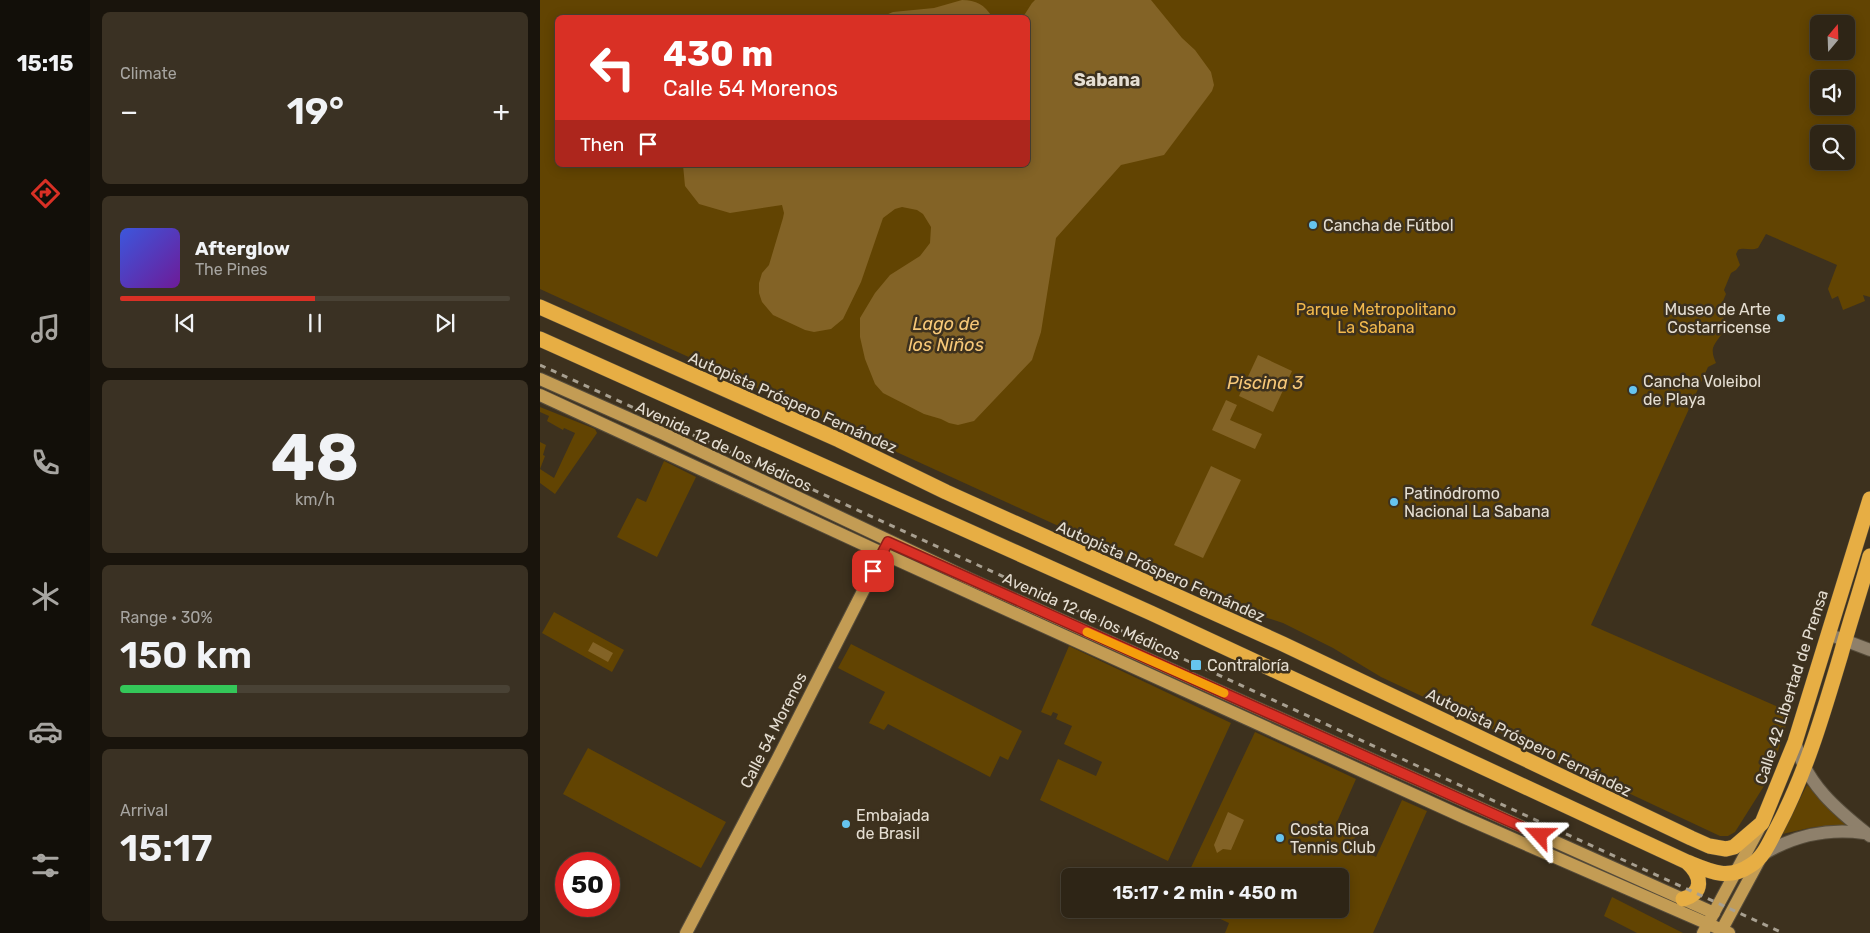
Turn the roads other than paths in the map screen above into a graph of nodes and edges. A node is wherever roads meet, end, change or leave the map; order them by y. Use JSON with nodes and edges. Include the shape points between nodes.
{"nodes":[{"id":1,"x":540,"y":307,"type":"edge"},
{"id":2,"x":540,"y":318,"type":"edge"},
{"id":3,"x":600,"y":334,"type":"junction"},
{"id":4,"x":540,"y":339,"type":"edge"},
{"id":5,"x":540,"y":379,"type":"edge"},
{"id":6,"x":540,"y":395,"type":"edge"},
{"id":7,"x":1870,"y":499,"type":"edge"},
{"id":8,"x":888,"y":542,"type":"junction"},
{"id":9,"x":882,"y":553,"type":"junction"},
{"id":10,"x":1870,"y":556,"type":"edge"},
{"id":11,"x":1828,"y":634,"type":"junction"},
{"id":12,"x":1273,"y":640,"type":"junction"},
{"id":13,"x":1845,"y":640,"type":"junction"},
{"id":14,"x":1221,"y":646,"type":"junction"},
{"id":15,"x":1870,"y":650,"type":"edge"},
{"id":16,"x":1795,"y":742,"type":"junction"},
{"id":17,"x":1805,"y":769,"type":"junction"},
{"id":18,"x":1762,"y":823,"type":"junction"},
{"id":19,"x":1869,"y":835,"type":"edge"},
{"id":20,"x":1762,"y":855,"type":"junction"},
{"id":21,"x":1687,"y":862,"type":"junction"},
{"id":22,"x":1737,"y":871,"type":"junction"},
{"id":23,"x":1683,"y":900,"type":"junction"},
{"id":24,"x":1709,"y":923,"type":"edge"},
{"id":25,"x":1724,"y":932,"type":"edge"},
{"id":26,"x":686,"y":933,"type":"edge"}],
"edges":[{"from":1,"to":3,"type":"highway","name":"Autopista Próspero Fernández"},
{"from":2,"to":3,"type":"highway","via":[[576,333]]},
{"from":3,"to":12,"type":"highway","name":"Autopista Próspero Fernández"},
{"from":4,"to":14,"type":"highway"},
{"from":5,"to":8,"type":"main road","name":"Avenida 12 de los Médicos","via":[[664,434]]},
{"from":6,"to":9,"type":"main road","name":"Avenida 12 de los Médicos"},
{"from":7,"to":11,"type":"highway","name":"Calle 42 Libertad de Prensa"},
{"from":8,"to":9,"type":"main road","name":"Calle 54 Morenos"},
{"from":8,"to":23,"type":"main road","name":"Avenida 12 de los Médicos"},
{"from":9,"to":24,"type":"main road","name":"Avenida 12 de los Médicos","via":[[1463,816]]},
{"from":9,"to":26,"type":"main road","name":"Calle 54 Morenos"},
{"from":10,"to":13,"type":"highway"},
{"from":11,"to":13,"type":"street"},
{"from":11,"to":16,"type":"highway","name":"Calle 42 Libertad de Prensa"},
{"from":12,"to":14,"type":"highway","via":[[1280,654],[1273,662],[1240,649]]},
{"from":12,"to":18,"type":"highway","name":"Autopista Próspero Fernández","via":[[1709,846],[1734,847]]},
{"from":13,"to":15,"type":"street"},
{"from":13,"to":17,"type":"highway"},
{"from":14,"to":21,"type":"highway"},
{"from":16,"to":17,"type":"street"},
{"from":16,"to":18,"type":"highway","name":"Calle 42 Libertad de Prensa"},
{"from":17,"to":19,"type":"street","via":[[1833,806]]},
{"from":17,"to":20,"type":"highway"},
{"from":18,"to":22,"type":"main road","name":"Calle 42 Libertad de Prensa"},
{"from":19,"to":20,"type":"street","via":[[1840,831],[1813,833],[1778,845]]},
{"from":20,"to":22,"type":"highway"},
{"from":20,"to":25,"type":"main road"},
{"from":21,"to":22,"type":"highway","via":[[1715,873]]},
{"from":21,"to":23,"type":"highway","via":[[1700,881],[1696,892]]},
{"from":22,"to":24,"type":"main road","name":"Calle 42 Libertad de Prensa"},
{"from":23,"to":24,"type":"main road","name":"Avenida 12 de los Médicos"},
{"from":24,"to":25,"type":"main road"}]}
